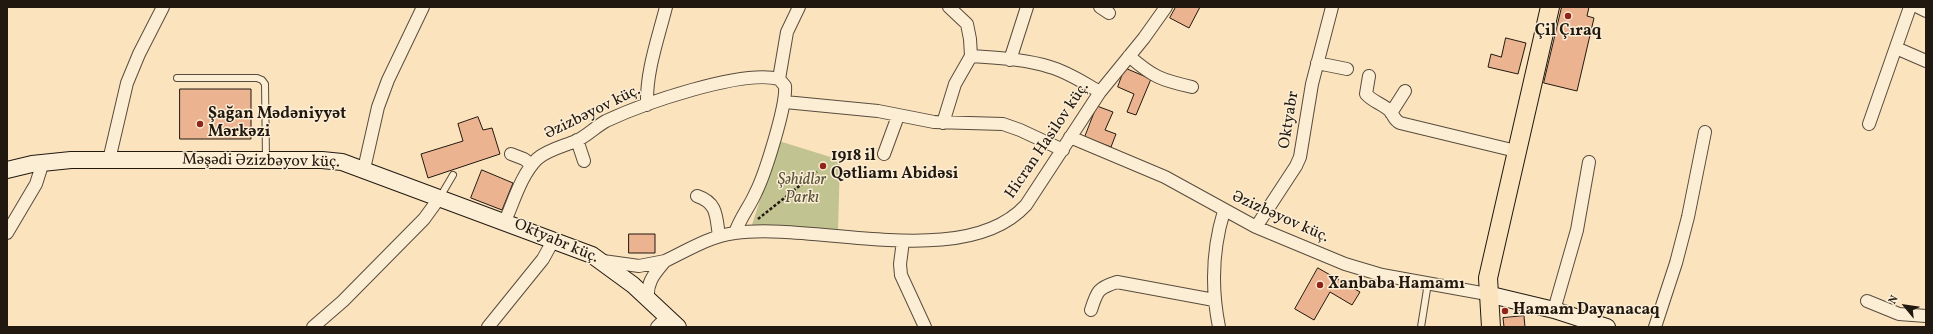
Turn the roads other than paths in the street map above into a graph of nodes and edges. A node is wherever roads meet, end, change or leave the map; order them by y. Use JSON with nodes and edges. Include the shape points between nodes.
{"nodes":[{"id":1,"x":163,"y":7,"type":"edge"},
{"id":2,"x":423,"y":7,"type":"edge"},
{"id":3,"x":666,"y":7,"type":"edge"},
{"id":4,"x":799,"y":7,"type":"edge"},
{"id":5,"x":949,"y":7,"type":"edge"},
{"id":6,"x":1027,"y":7,"type":"edge"},
{"id":7,"x":1166,"y":7,"type":"edge"},
{"id":8,"x":1332,"y":7,"type":"edge"},
{"id":9,"x":1550,"y":7,"type":"edge"},
{"id":10,"x":1910,"y":7,"type":"edge"},
{"id":11,"x":1918,"y":7,"type":"edge"},
{"id":12,"x":1926,"y":11,"type":"edge"},
{"id":13,"x":1896,"y":48,"type":"junction"},
{"id":14,"x":971,"y":56,"type":"junction"},
{"id":15,"x":1129,"y":56,"type":"junction"},
{"id":16,"x":1010,"y":60,"type":"junction"},
{"id":17,"x":1926,"y":61,"type":"edge"},
{"id":18,"x":1317,"y":63,"type":"junction"},
{"id":19,"x":1347,"y":69,"type":"dead end"},
{"id":20,"x":1368,"y":76,"type":"dead end"},
{"id":21,"x":177,"y":78,"type":"dead end"},
{"id":22,"x":779,"y":79,"type":"junction"},
{"id":23,"x":1192,"y":87,"type":"dead end"},
{"id":24,"x":1405,"y":91,"type":"dead end"},
{"id":25,"x":1100,"y":92,"type":"junction"},
{"id":26,"x":785,"y":102,"type":"junction"},
{"id":27,"x":647,"y":105,"type":"junction"},
{"id":28,"x":1392,"y":113,"type":"junction"},
{"id":29,"x":898,"y":116,"type":"junction"},
{"id":30,"x":943,"y":123,"type":"junction"},
{"id":31,"x":1869,"y":124,"type":"dead end"},
{"id":32,"x":1705,"y":132,"type":"dead end"},
{"id":33,"x":1070,"y":137,"type":"junction"},
{"id":34,"x":577,"y":140,"type":"junction"},
{"id":35,"x":1063,"y":150,"type":"junction"},
{"id":36,"x":1516,"y":151,"type":"junction"},
{"id":37,"x":511,"y":154,"type":"dead end"},
{"id":38,"x":884,"y":154,"type":"dead end"},
{"id":39,"x":109,"y":160,"type":"junction"},
{"id":40,"x":266,"y":160,"type":"junction"},
{"id":41,"x":44,"y":162,"type":"junction"},
{"id":42,"x":584,"y":162,"type":"dead end"},
{"id":43,"x":1589,"y":162,"type":"dead end"},
{"id":44,"x":532,"y":165,"type":"junction"},
{"id":45,"x":364,"y":169,"type":"junction"},
{"id":46,"x":7,"y":170,"type":"edge"},
{"id":47,"x":453,"y":175,"type":"dead end"},
{"id":48,"x":697,"y":196,"type":"dead end"},
{"id":49,"x":440,"y":197,"type":"junction"},
{"id":50,"x":1224,"y":211,"type":"junction"},
{"id":51,"x":505,"y":221,"type":"junction"},
{"id":52,"x":1256,"y":228,"type":"junction"},
{"id":53,"x":7,"y":233,"type":"edge"},
{"id":54,"x":735,"y":233,"type":"junction"},
{"id":55,"x":719,"y":236,"type":"junction"},
{"id":56,"x":554,"y":239,"type":"junction"},
{"id":57,"x":903,"y":241,"type":"junction"},
{"id":58,"x":603,"y":261,"type":"junction"},
{"id":59,"x":665,"y":261,"type":"junction"},
{"id":60,"x":639,"y":266,"type":"junction"},
{"id":61,"x":1428,"y":283,"type":"junction"},
{"id":62,"x":633,"y":285,"type":"junction"},
{"id":63,"x":1488,"y":294,"type":"junction"},
{"id":64,"x":648,"y":300,"type":"junction"},
{"id":65,"x":1214,"y":300,"type":"junction"},
{"id":66,"x":1867,"y":301,"type":"dead end"},
{"id":67,"x":1091,"y":310,"type":"dead end"},
{"id":68,"x":1554,"y":310,"type":"junction"},
{"id":69,"x":1926,"y":316,"type":"edge"},
{"id":70,"x":667,"y":324,"type":"edge"},
{"id":71,"x":313,"y":327,"type":"edge"},
{"id":72,"x":488,"y":327,"type":"edge"},
{"id":73,"x":924,"y":327,"type":"edge"},
{"id":74,"x":1219,"y":327,"type":"edge"},
{"id":75,"x":1421,"y":327,"type":"edge"},
{"id":76,"x":1491,"y":327,"type":"edge"},
{"id":77,"x":1607,"y":327,"type":"edge"},
{"id":78,"x":1655,"y":327,"type":"edge"}],
"edges":[{"from":1,"to":39,"type":"street","via":[[138,54],[127,83]]},
{"from":2,"to":45,"type":"street","via":[[378,107]]},
{"from":3,"to":27,"type":"street","via":[[649,72]]},
{"from":4,"to":22,"type":"street","via":[[787,32]]},
{"from":5,"to":14,"type":"street","via":[[967,24]]},
{"from":6,"to":16,"type":"street"},
{"from":7,"to":15,"type":"street","name":"Hicran Hasilov küç."},
{"from":8,"to":18,"type":"street","name":"Oktyabr"},
{"from":9,"to":36,"type":"main road"},
{"from":10,"to":13,"type":"street"},
{"from":11,"to":12,"type":"street"},
{"from":13,"to":17,"type":"street"},
{"from":13,"to":31,"type":"street"},
{"from":14,"to":16,"type":"street"},
{"from":14,"to":30,"type":"street","via":[[951,92]]},
{"from":15,"to":23,"type":"street","via":[[1145,70],[1164,80]]},
{"from":15,"to":25,"type":"street","name":"Hicran Hasilov küç."},
{"from":16,"to":25,"type":"street","via":[[1051,67]]},
{"from":18,"to":19,"type":"street"},
{"from":18,"to":52,"type":"street","name":"Oktyabr","via":[[1300,157]]},
{"from":20,"to":28,"type":"street","via":[[1366,94]]},
{"from":21,"to":40,"type":"lane","via":[[262,80],[265,84]]},
{"from":22,"to":26,"type":"street","via":[[785,86]]},
{"from":22,"to":27,"type":"street","name":"Əzizbəyov küç.","via":[[768,77],[737,80]]},
{"from":24,"to":28,"type":"street"},
{"from":25,"to":33,"type":"street","name":"Hicran Hasilov küç."},
{"from":26,"to":29,"type":"street","via":[[878,111]]},
{"from":26,"to":54,"type":"street","via":[[760,185],[741,217]]},
{"from":27,"to":34,"type":"street","name":"Əzizbəyov küç.","via":[[606,122]]},
{"from":28,"to":36,"type":"street","via":[[1393,118],[1400,123]]},
{"from":29,"to":30,"type":"street"},
{"from":29,"to":38,"type":"street"},
{"from":30,"to":35,"type":"street","via":[[1003,124]]},
{"from":32,"to":78,"type":"street","via":[[1688,217]]},
{"from":33,"to":35,"type":"street","name":"Hicran Hasilov küç."},
{"from":33,"to":50,"type":"street","name":"Əzizbəyov küç.","via":[[1165,177]]},
{"from":34,"to":42,"type":"street"},
{"from":34,"to":44,"type":"street","name":"Əzizbəyov küç.","via":[[544,154]]},
{"from":35,"to":57,"type":"street","name":"Hicran Hasilov küç.","via":[[1026,205],[1012,218],[985,230],[957,237]]},
{"from":36,"to":63,"type":"main road","via":[[1490,270]]},
{"from":37,"to":44,"type":"street"},
{"from":39,"to":40,"type":"street","name":"Məşədi Əzizbəyov küç."},
{"from":39,"to":41,"type":"street","name":"Məşədi Əzizbəyov küç."},
{"from":40,"to":45,"type":"street","name":"Məşədi Əzizbəyov küç.","via":[[334,161]]},
{"from":41,"to":46,"type":"street","name":"Məşədi Əzizbəyov küç."},
{"from":41,"to":53,"type":"street","via":[[36,184]]},
{"from":43,"to":68,"type":"street","via":[[1577,230]]},
{"from":44,"to":51,"type":"street","name":"Əzizbəyov küç."},
{"from":45,"to":49,"type":"street","name":"Məşədi Əzizbəyov küç."},
{"from":47,"to":49,"type":"lane"},
{"from":48,"to":55,"type":"street","via":[[712,205]]},
{"from":49,"to":51,"type":"street","name":"Məşədi Əzizbəyov küç."},
{"from":49,"to":71,"type":"street","via":[[424,219]]},
{"from":50,"to":52,"type":"street","name":"Əzizbəyov küç."},
{"from":50,"to":65,"type":"street","via":[[1215,248]]},
{"from":51,"to":56,"type":"street","name":"Oktyabr küç."},
{"from":52,"to":61,"type":"street","name":"Əzizbəyov küç.","via":[[1361,269]]},
{"from":54,"to":55,"type":"street","name":"Hicran Hasilov küç."},
{"from":54,"to":57,"type":"street","name":"Hicran Hasilov küç.","via":[[778,232]]},
{"from":55,"to":59,"type":"street","name":"Hicran Hasilov küç."},
{"from":56,"to":58,"type":"street","name":"Oktyabr küç.","via":[[579,248]]},
{"from":56,"to":72,"type":"street","via":[[543,259]]},
{"from":57,"to":73,"type":"street","via":[[901,275]]},
{"from":58,"to":60,"type":"street"},
{"from":58,"to":62,"type":"street","name":"Oktyabr küç."},
{"from":59,"to":60,"type":"street"},
{"from":59,"to":64,"type":"street","via":[[649,282]]},
{"from":60,"to":62,"type":"street","via":[[632,276]]},
{"from":61,"to":63,"type":"street","name":"Əzizbəyov küç."},
{"from":61,"to":75,"type":"lane"},
{"from":62,"to":64,"type":"street","name":"Oktyabr küç."},
{"from":63,"to":68,"type":"street"},
{"from":63,"to":76,"type":"main road"},
{"from":64,"to":70,"type":"street","name":"Oktyabr küç."},
{"from":65,"to":67,"type":"street","via":[[1117,282],[1099,290]]},
{"from":65,"to":74,"type":"street"},
{"from":66,"to":69,"type":"street","via":[[1898,314]]},
{"from":68,"to":77,"type":"street"}]}
